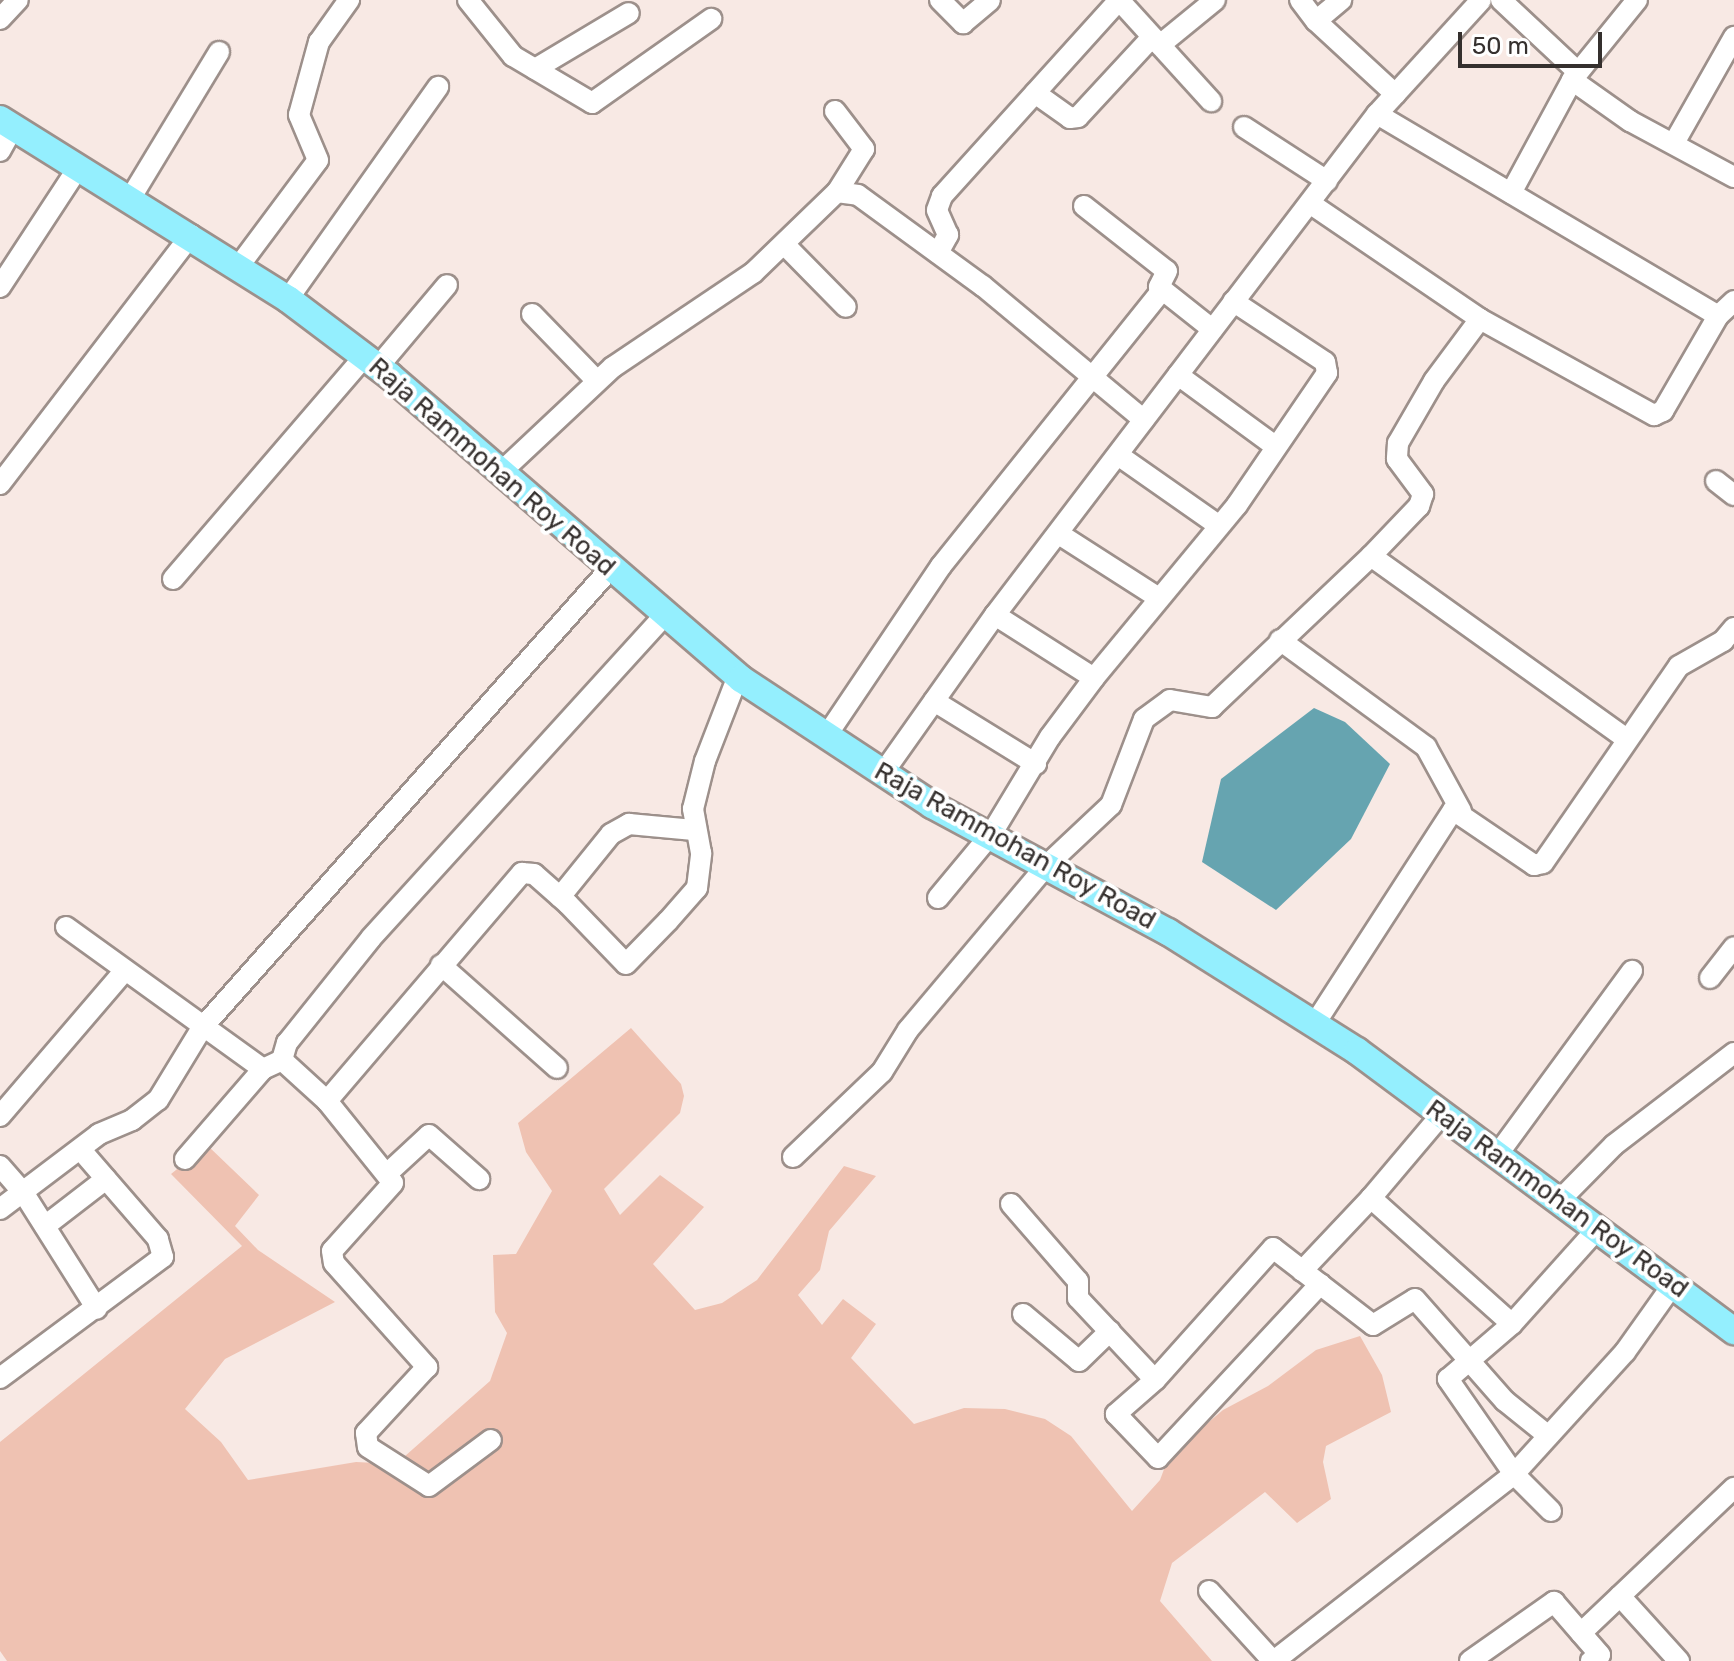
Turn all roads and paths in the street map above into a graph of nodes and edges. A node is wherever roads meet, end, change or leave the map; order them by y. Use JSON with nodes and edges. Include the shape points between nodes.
{"nodes":[{"id":1,"x":18,"y":0,"type":"edge"},
{"id":2,"x":349,"y":0,"type":"edge"},
{"id":3,"x":468,"y":0,"type":"edge"},
{"id":4,"x":940,"y":0,"type":"edge"},
{"id":5,"x":990,"y":0,"type":"edge"},
{"id":6,"x":1215,"y":0,"type":"edge"},
{"id":7,"x":1300,"y":0,"type":"edge"},
{"id":8,"x":1341,"y":0,"type":"edge"},
{"id":9,"x":1501,"y":0,"type":"edge"},
{"id":10,"x":1637,"y":0,"type":"edge"},
{"id":11,"x":1472,"y":2,"type":"edge"},
{"id":12,"x":629,"y":13,"type":"dead end"},
{"id":13,"x":0,"y":19,"type":"edge"},
{"id":14,"x":711,"y":19,"type":"dead end"},
{"id":15,"x":1316,"y":21,"type":"junction"},
{"id":16,"x":1734,"y":37,"type":"edge"},
{"id":17,"x":1156,"y":41,"type":"junction"},
{"id":18,"x":219,"y":52,"type":"dead end"},
{"id":19,"x":535,"y":69,"type":"junction"},
{"id":20,"x":1575,"y":76,"type":"junction"},
{"id":21,"x":438,"y":87,"type":"dead end"},
{"id":22,"x":1035,"y":93,"type":"junction"},
{"id":23,"x":1395,"y":94,"type":"junction"},
{"id":24,"x":1211,"y":101,"type":"dead end"},
{"id":25,"x":835,"y":111,"type":"dead end"},
{"id":26,"x":1377,"y":114,"type":"junction"},
{"id":27,"x":6,"y":123,"type":"edge"},
{"id":28,"x":1244,"y":127,"type":"dead end"},
{"id":29,"x":1674,"y":143,"type":"junction"},
{"id":30,"x":0,"y":151,"type":"edge"},
{"id":31,"x":78,"y":168,"type":"junction"},
{"id":32,"x":1734,"y":177,"type":"edge"},
{"id":33,"x":1327,"y":181,"type":"junction"},
{"id":34,"x":837,"y":192,"type":"junction"},
{"id":35,"x":1511,"y":193,"type":"junction"},
{"id":36,"x":130,"y":199,"type":"junction"},
{"id":37,"x":1311,"y":204,"type":"junction"},
{"id":38,"x":1084,"y":206,"type":"dead end"},
{"id":39,"x":191,"y":235,"type":"junction"},
{"id":40,"x":784,"y":244,"type":"junction"},
{"id":41,"x":938,"y":253,"type":"junction"},
{"id":42,"x":239,"y":266,"type":"junction"},
{"id":43,"x":447,"y":285,"type":"dead end"},
{"id":44,"x":0,"y":287,"type":"edge"},
{"id":45,"x":1162,"y":290,"type":"junction"},
{"id":46,"x":288,"y":299,"type":"junction"},
{"id":47,"x":1233,"y":301,"type":"junction"},
{"id":48,"x":1734,"y":301,"type":"edge"},
{"id":49,"x":846,"y":307,"type":"dead end"},
{"id":50,"x":532,"y":314,"type":"dead end"},
{"id":51,"x":1718,"y":316,"type":"junction"},
{"id":52,"x":1480,"y":319,"type":"junction"},
{"id":53,"x":1212,"y":329,"type":"junction"},
{"id":54,"x":371,"y":362,"type":"junction"},
{"id":55,"x":1178,"y":375,"type":"junction"},
{"id":56,"x":1092,"y":376,"type":"junction"},
{"id":57,"x":597,"y":381,"type":"junction"},
{"id":58,"x":1144,"y":420,"type":"junction"},
{"id":59,"x":1275,"y":446,"type":"junction"},
{"id":60,"x":1118,"y":455,"type":"junction"},
{"id":61,"x":500,"y":473,"type":"junction"},
{"id":62,"x":1716,"y":481,"type":"dead end"},
{"id":63,"x":0,"y":484,"type":"edge"},
{"id":64,"x":1734,"y":495,"type":"edge"},
{"id":65,"x":1218,"y":525,"type":"junction"},
{"id":66,"x":1059,"y":534,"type":"junction"},
{"id":67,"x":1371,"y":556,"type":"junction"},
{"id":68,"x":610,"y":569,"type":"junction"},
{"id":69,"x":173,"y":579,"type":"dead end"},
{"id":70,"x":1157,"y":597,"type":"junction"},
{"id":71,"x":665,"y":615,"type":"junction"},
{"id":72,"x":995,"y":615,"type":"junction"},
{"id":73,"x":1280,"y":640,"type":"junction"},
{"id":74,"x":1730,"y":640,"type":"edge"},
{"id":75,"x":738,"y":676,"type":"junction"},
{"id":76,"x":1094,"y":678,"type":"junction"},
{"id":77,"x":934,"y":701,"type":"junction"},
{"id":78,"x":827,"y":735,"type":"junction"},
{"id":79,"x":1625,"y":738,"type":"junction"},
{"id":80,"x":1036,"y":764,"type":"junction"},
{"id":81,"x":883,"y":773,"type":"junction"},
{"id":82,"x":1461,"y":811,"type":"junction"},
{"id":83,"x":694,"y":830,"type":"junction"},
{"id":84,"x":992,"y":833,"type":"junction"},
{"id":85,"x":1046,"y":866,"type":"junction"},
{"id":86,"x":560,"y":897,"type":"junction"},
{"id":87,"x":938,"y":898,"type":"dead end"},
{"id":88,"x":66,"y":927,"type":"dead end"},
{"id":89,"x":1734,"y":947,"type":"edge"},
{"id":90,"x":441,"y":965,"type":"junction"},
{"id":91,"x":125,"y":970,"type":"junction"},
{"id":92,"x":1632,"y":971,"type":"dead end"},
{"id":93,"x":1710,"y":978,"type":"dead end"},
{"id":94,"x":1314,"y":1025,"type":"junction"},
{"id":95,"x":202,"y":1028,"type":"junction"},
{"id":96,"x":1734,"y":1053,"type":"edge"},
{"id":97,"x":272,"y":1065,"type":"junction"},
{"id":98,"x":557,"y":1068,"type":"dead end"},
{"id":99,"x":327,"y":1101,"type":"junction"},
{"id":100,"x":1442,"y":1114,"type":"junction"},
{"id":101,"x":0,"y":1116,"type":"edge"},
{"id":102,"x":81,"y":1150,"type":"junction"},
{"id":103,"x":1498,"y":1154,"type":"junction"},
{"id":104,"x":793,"y":1157,"type":"dead end"},
{"id":105,"x":185,"y":1159,"type":"dead end"},
{"id":106,"x":0,"y":1166,"type":"edge"},
{"id":107,"x":389,"y":1172,"type":"junction"},
{"id":108,"x":106,"y":1179,"type":"junction"},
{"id":109,"x":479,"y":1179,"type":"dead end"},
{"id":110,"x":23,"y":1192,"type":"junction"},
{"id":111,"x":1371,"y":1198,"type":"junction"},
{"id":112,"x":1559,"y":1201,"type":"junction"},
{"id":113,"x":1011,"y":1204,"type":"dead end"},
{"id":114,"x":0,"y":1209,"type":"edge"},
{"id":115,"x":45,"y":1226,"type":"junction"},
{"id":116,"x":1598,"y":1228,"type":"junction"},
{"id":117,"x":1302,"y":1271,"type":"junction"},
{"id":118,"x":1674,"y":1283,"type":"junction"},
{"id":119,"x":1320,"y":1284,"type":"junction"},
{"id":120,"x":97,"y":1309,"type":"junction"},
{"id":121,"x":1023,"y":1314,"type":"dead end"},
{"id":122,"x":1512,"y":1324,"type":"junction"},
{"id":123,"x":1110,"y":1331,"type":"junction"},
{"id":124,"x":1734,"y":1331,"type":"edge"},
{"id":125,"x":1472,"y":1359,"type":"junction"},
{"id":126,"x":0,"y":1378,"type":"edge"},
{"id":127,"x":1155,"y":1380,"type":"junction"},
{"id":128,"x":1546,"y":1434,"type":"junction"},
{"id":129,"x":491,"y":1440,"type":"dead end"},
{"id":130,"x":1514,"y":1474,"type":"junction"},
{"id":131,"x":1734,"y":1488,"type":"edge"},
{"id":132,"x":1551,"y":1511,"type":"dead end"},
{"id":133,"x":1209,"y":1591,"type":"dead end"},
{"id":134,"x":1620,"y":1596,"type":"junction"},
{"id":135,"x":1581,"y":1633,"type":"junction"},
{"id":136,"x":1273,"y":1661,"type":"edge"},
{"id":137,"x":1470,"y":1661,"type":"edge"},
{"id":138,"x":1591,"y":1661,"type":"edge"},
{"id":139,"x":1679,"y":1661,"type":"edge"}],
"edges":[{"from":1,"to":13,"type":"street"},
{"from":2,"to":42,"type":"street","via":[[319,42],[299,115],[318,160]]},
{"from":3,"to":19,"type":"street","via":[[513,56]]},
{"from":4,"to":5,"type":"street","via":[[963,23]]},
{"from":6,"to":17,"type":"street"},
{"from":7,"to":15,"type":"street"},
{"from":8,"to":15,"type":"street"},
{"from":9,"to":20,"type":"street"},
{"from":10,"to":20,"type":"street"},
{"from":11,"to":23,"type":"street"},
{"from":12,"to":19,"type":"street"},
{"from":14,"to":19,"type":"street","via":[[592,103]]},
{"from":15,"to":23,"type":"street"},
{"from":16,"to":29,"type":"street"},
{"from":17,"to":22,"type":"street","via":[[1078,117],[1070,118]]},
{"from":17,"to":22,"type":"street","via":[[1119,0]]},
{"from":17,"to":24,"type":"street"},
{"from":18,"to":36,"type":"street"},
{"from":20,"to":29,"type":"street","via":[[1630,121]]},
{"from":20,"to":35,"type":"street"},
{"from":21,"to":46,"type":"street"},
{"from":22,"to":41,"type":"street","via":[[942,196],[937,210],[948,235]]},
{"from":23,"to":26,"type":"street"},
{"from":25,"to":34,"type":"street","via":[[864,149]]},
{"from":26,"to":33,"type":"street"},
{"from":26,"to":35,"type":"street"},
{"from":27,"to":30,"type":"street"},
{"from":27,"to":31,"type":"main road","name":"Raja Rammohan Roy Road"},
{"from":28,"to":33,"type":"street"},
{"from":29,"to":32,"type":"street"},
{"from":31,"to":36,"type":"main road","name":"Raja Rammohan Roy Road"},
{"from":31,"to":44,"type":"street"},
{"from":33,"to":37,"type":"street"},
{"from":34,"to":40,"type":"street"},
{"from":34,"to":41,"type":"street","via":[[858,195]]},
{"from":35,"to":51,"type":"street"},
{"from":36,"to":39,"type":"main road","name":"Raja Rammohan Roy Road"},
{"from":37,"to":47,"type":"street"},
{"from":37,"to":52,"type":"street"},
{"from":38,"to":45,"type":"street","via":[[1167,271]]},
{"from":39,"to":42,"type":"main road","name":"Raja Rammohan Roy Road"},
{"from":39,"to":63,"type":"street"},
{"from":40,"to":49,"type":"street"},
{"from":40,"to":57,"type":"street","via":[[753,273],[661,331]]},
{"from":41,"to":56,"type":"street"},
{"from":42,"to":46,"type":"main road","name":"Raja Rammohan Roy Road"},
{"from":43,"to":54,"type":"street"},
{"from":45,"to":53,"type":"street"},
{"from":45,"to":56,"type":"street"},
{"from":46,"to":54,"type":"main road","name":"Raja Rammohan Roy Road"},
{"from":47,"to":53,"type":"street"},
{"from":47,"to":59,"type":"street","via":[[1327,367]]},
{"from":48,"to":51,"type":"street"},
{"from":50,"to":57,"type":"street"},
{"from":51,"to":52,"type":"street","via":[[1663,411],[1654,415]]},
{"from":52,"to":67,"type":"street","via":[[1434,381],[1398,443],[1397,459],[1423,494],[1419,506]]},
{"from":53,"to":55,"type":"street"},
{"from":54,"to":61,"type":"main road","name":"Raja Rammohan Roy Road"},
{"from":54,"to":69,"type":"street"},
{"from":55,"to":58,"type":"street"},
{"from":55,"to":59,"type":"street"},
{"from":56,"to":58,"type":"street"},
{"from":56,"to":78,"type":"street","via":[[941,566]]},
{"from":57,"to":61,"type":"street"},
{"from":58,"to":60,"type":"street"},
{"from":59,"to":65,"type":"street"},
{"from":60,"to":65,"type":"street"},
{"from":60,"to":66,"type":"street"},
{"from":61,"to":68,"type":"main road","name":"Raja Rammohan Roy Road"},
{"from":62,"to":64,"type":"street"},
{"from":65,"to":70,"type":"street"},
{"from":66,"to":70,"type":"street"},
{"from":66,"to":72,"type":"street"},
{"from":67,"to":73,"type":"street"},
{"from":67,"to":79,"type":"street"},
{"from":68,"to":71,"type":"main road","name":"Raja Rammohan Roy Road"},
{"from":68,"to":95,"type":"street"},
{"from":70,"to":76,"type":"street"},
{"from":71,"to":75,"type":"main road","name":"Raja Rammohan Roy Road"},
{"from":71,"to":97,"type":"street","via":[[371,938]]},
{"from":72,"to":76,"type":"street"},
{"from":72,"to":77,"type":"street"},
{"from":73,"to":82,"type":"street","via":[[1426,747]]},
{"from":73,"to":85,"type":"street","via":[[1212,707],[1170,700],[1144,719],[1111,805]]},
{"from":74,"to":79,"type":"street","via":[[1679,666]]},
{"from":75,"to":78,"type":"main road","name":"Raja Rammohan Roy Road"},
{"from":75,"to":83,"type":"street","via":[[705,761],[693,809]]},
{"from":76,"to":80,"type":"street"},
{"from":77,"to":80,"type":"street"},
{"from":77,"to":81,"type":"street"},
{"from":78,"to":81,"type":"main road","name":"Raja Rammohan Roy Road"},
{"from":79,"to":82,"type":"street","via":[[1543,863],[1534,865]]},
{"from":80,"to":84,"type":"street"},
{"from":81,"to":84,"type":"main road","name":"Raja Rammohan Roy Road"},
{"from":82,"to":94,"type":"street","via":[[1453,810],[1443,820]]},
{"from":83,"to":86,"type":"street","via":[[629,824],[611,834]]},
{"from":83,"to":86,"type":"street","via":[[701,853],[697,888],[626,964]]},
{"from":84,"to":85,"type":"main road","name":"Raja Rammohan Roy Road"},
{"from":84,"to":87,"type":"street"},
{"from":85,"to":94,"type":"main road","name":"Raja Rammohan Roy Road","via":[[1168,932]]},
{"from":85,"to":104,"type":"street","via":[[908,1030],[882,1072]]},
{"from":86,"to":90,"type":"street","via":[[534,874],[522,873]]},
{"from":88,"to":91,"type":"street"},
{"from":89,"to":93,"type":"street"},
{"from":90,"to":98,"type":"street"},
{"from":90,"to":99,"type":"street"},
{"from":91,"to":95,"type":"street"},
{"from":91,"to":101,"type":"street"},
{"from":92,"to":103,"type":"street"},
{"from":94,"to":100,"type":"main road","name":"Raja Rammohan Roy Road"},
{"from":95,"to":97,"type":"street"},
{"from":95,"to":102,"type":"street","via":[[158,1100]]},
{"from":96,"to":112,"type":"street","via":[[1614,1145]]},
{"from":97,"to":99,"type":"street"},
{"from":97,"to":105,"type":"street"},
{"from":99,"to":107,"type":"street"},
{"from":100,"to":103,"type":"main road","name":"Raja Rammohan Roy Road"},
{"from":100,"to":111,"type":"street"},
{"from":102,"to":108,"type":"street"},
{"from":102,"to":110,"type":"street"},
{"from":103,"to":112,"type":"main road","name":"Raja Rammohan Roy Road"},
{"from":106,"to":110,"type":"street"},
{"from":107,"to":109,"type":"street","via":[[429,1135]]},
{"from":107,"to":129,"type":"street","via":[[389,1194],[339,1239],[332,1251],[334,1263],[427,1367],[381,1412],[364,1441],[429,1486]]},
{"from":108,"to":115,"type":"street"},
{"from":108,"to":120,"type":"street","via":[[165,1251]]},
{"from":110,"to":114,"type":"street"},
{"from":110,"to":115,"type":"street"},
{"from":111,"to":117,"type":"street"},
{"from":111,"to":122,"type":"street"},
{"from":112,"to":116,"type":"main road","name":"Raja Rammohan Roy Road"},
{"from":113,"to":123,"type":"street","via":[[1078,1281],[1078,1298]]},
{"from":115,"to":120,"type":"street"},
{"from":116,"to":118,"type":"main road","name":"Raja Rammohan Roy Road"},
{"from":116,"to":122,"type":"street"},
{"from":117,"to":119,"type":"street"},
{"from":117,"to":127,"type":"street","via":[[1273,1248]]},
{"from":118,"to":124,"type":"main road","name":"Raja Rammohan Roy Road"},
{"from":118,"to":128,"type":"street","via":[[1625,1352]]},
{"from":119,"to":125,"type":"street","via":[[1373,1325],[1415,1299]]},
{"from":119,"to":127,"type":"street","via":[[1158,1458],[1116,1414]]},
{"from":120,"to":126,"type":"street"},
{"from":121,"to":123,"type":"street","via":[[1079,1361]]},
{"from":122,"to":125,"type":"street"},
{"from":123,"to":127,"type":"street"},
{"from":125,"to":128,"type":"street","via":[[1505,1401]]},
{"from":125,"to":130,"type":"street","via":[[1448,1379]]},
{"from":128,"to":130,"type":"street"},
{"from":130,"to":132,"type":"street"},
{"from":130,"to":136,"type":"street"},
{"from":131,"to":134,"type":"street"},
{"from":133,"to":136,"type":"street"},
{"from":134,"to":135,"type":"street"},
{"from":134,"to":139,"type":"street"},
{"from":135,"to":137,"type":"street","via":[[1554,1602]]},
{"from":135,"to":138,"type":"street","via":[[1600,1655]]}]}
